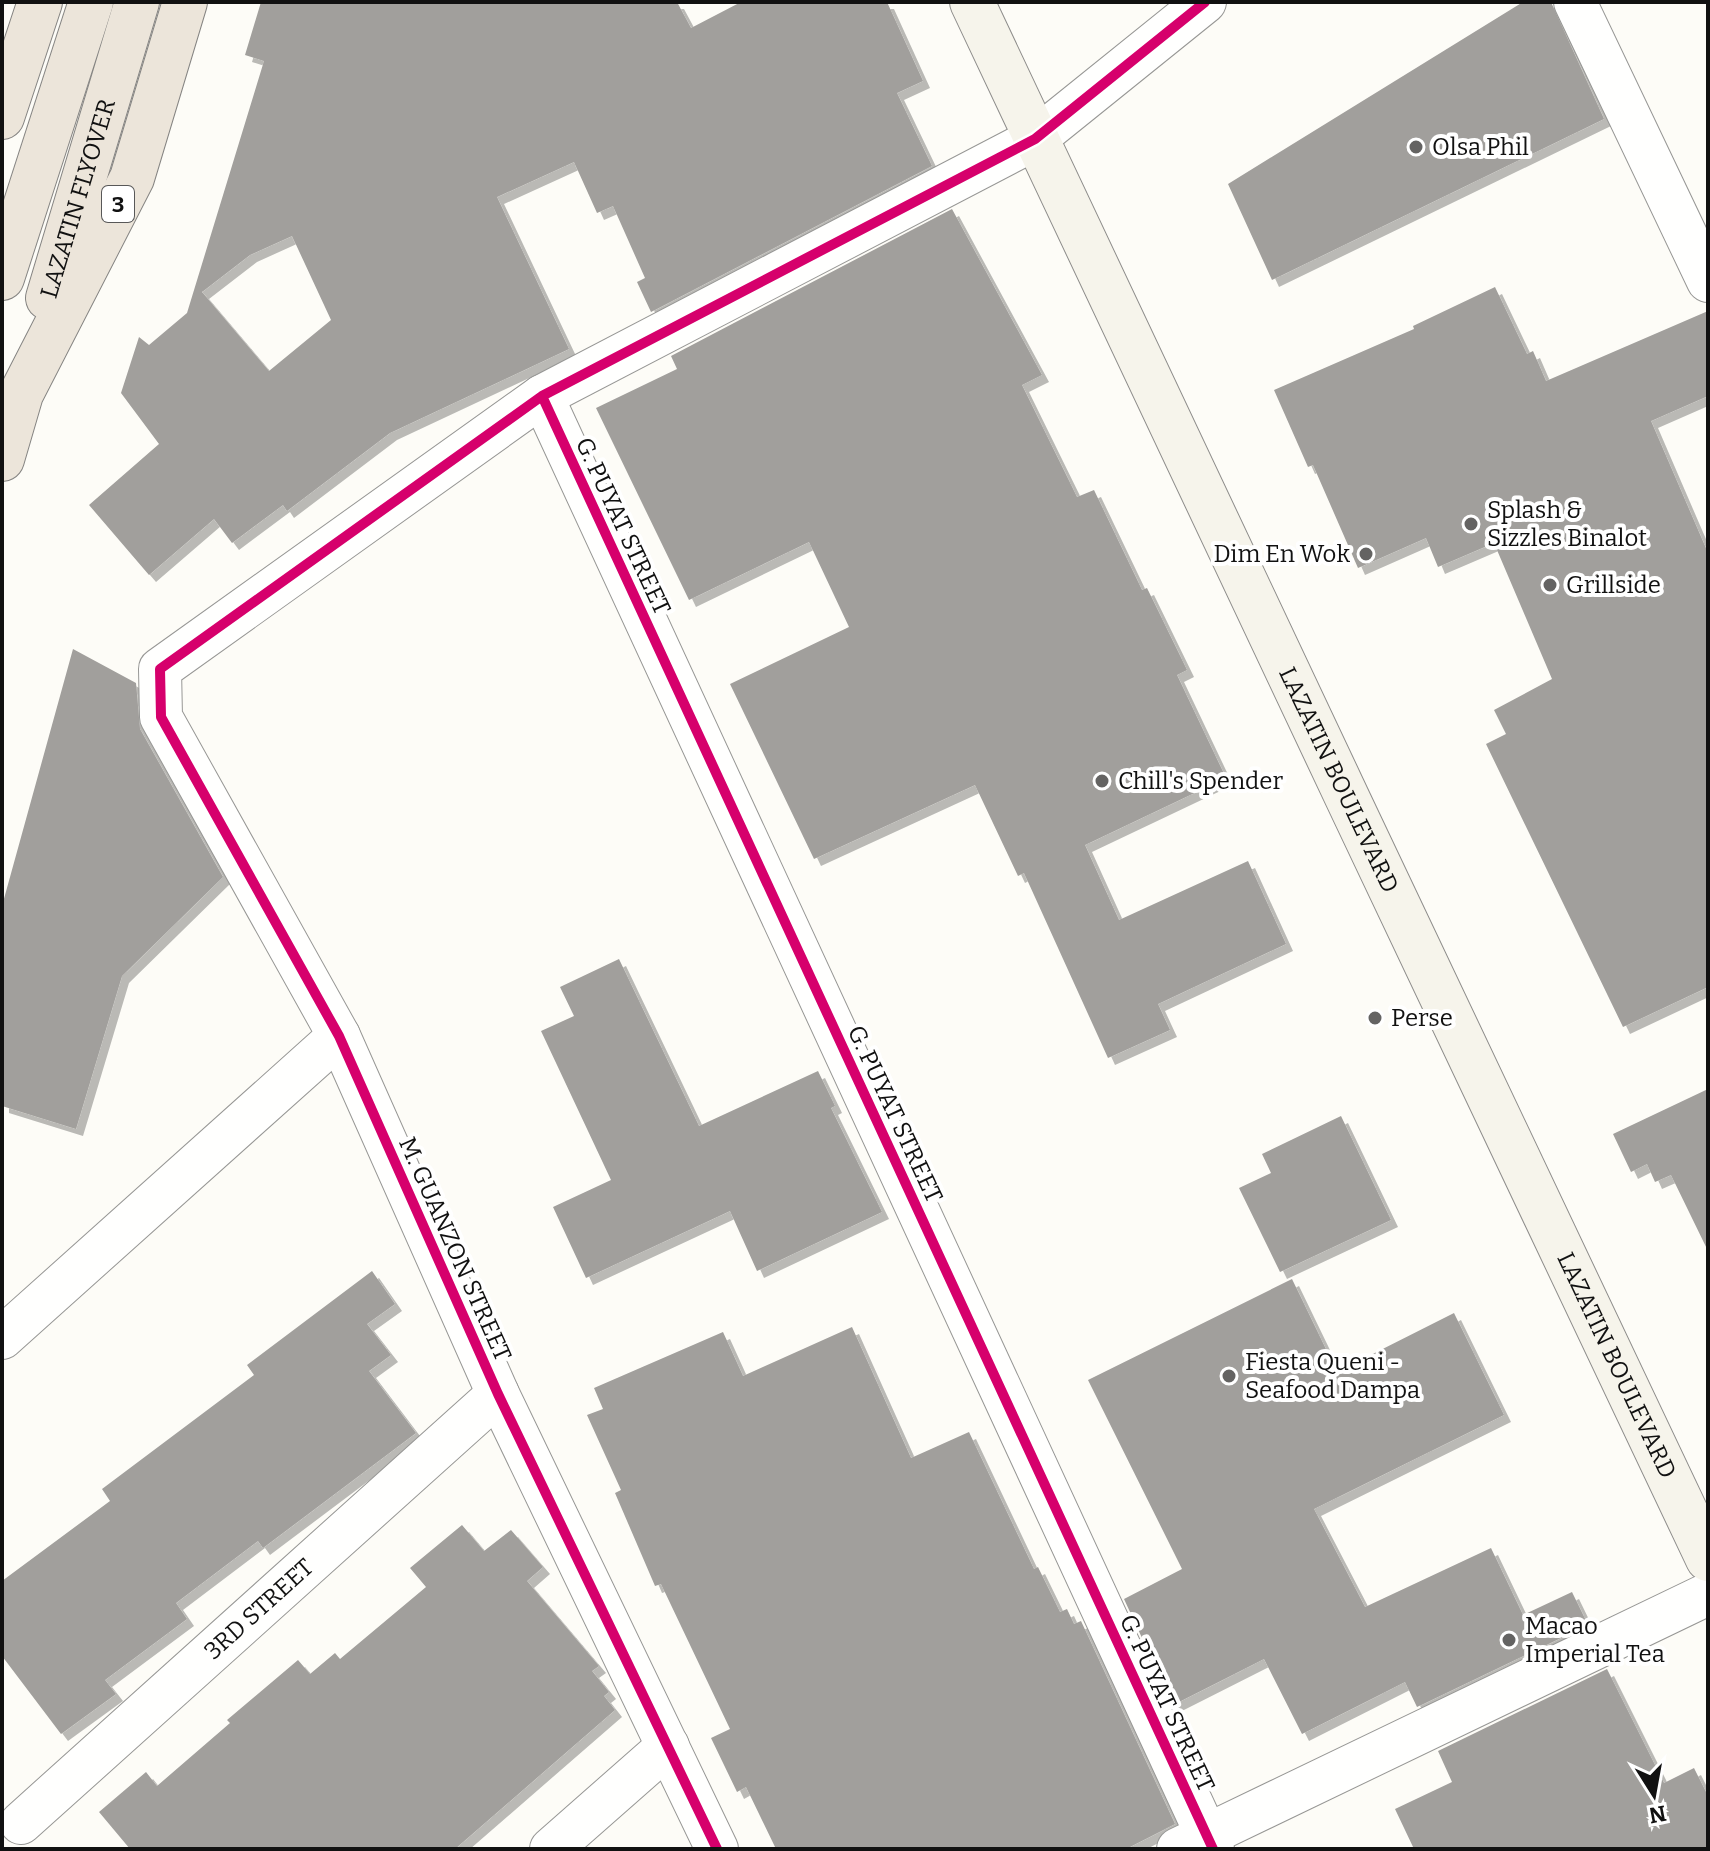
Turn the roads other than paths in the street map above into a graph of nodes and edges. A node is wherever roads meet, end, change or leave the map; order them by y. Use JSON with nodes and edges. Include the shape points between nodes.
{"nodes":[{"id":1,"x":40,"y":2,"type":"edge"},
{"id":2,"x":91,"y":2,"type":"edge"},
{"id":3,"x":137,"y":2,"type":"edge"},
{"id":4,"x":185,"y":2,"type":"edge"},
{"id":5,"x":972,"y":2,"type":"edge"},
{"id":6,"x":1205,"y":2,"type":"edge"},
{"id":7,"x":1575,"y":2,"type":"edge"},
{"id":8,"x":2,"y":117,"type":"edge"},
{"id":9,"x":1035,"y":139,"type":"junction"},
{"id":10,"x":2,"y":278,"type":"edge"},
{"id":11,"x":1708,"y":281,"type":"edge"},
{"id":12,"x":21,"y":394,"type":"junction"},
{"id":13,"x":542,"y":396,"type":"junction"},
{"id":14,"x":2,"y":459,"type":"edge"},
{"id":15,"x":339,"y":1036,"type":"junction"},
{"id":16,"x":2,"y":1338,"type":"edge"},
{"id":17,"x":498,"y":1394,"type":"junction"},
{"id":18,"x":1708,"y":1559,"type":"edge"},
{"id":19,"x":1708,"y":1594,"type":"edge"},
{"id":20,"x":668,"y":1746,"type":"junction"},
{"id":21,"x":21,"y":1823,"type":"dead end"},
{"id":22,"x":1199,"y":1844,"type":"edge"},
{"id":23,"x":551,"y":1849,"type":"edge"},
{"id":24,"x":717,"y":1849,"type":"edge"}],
"edges":[{"from":1,"to":8,"type":"highway"},
{"from":2,"to":10,"type":"highway","name":"LAZATIN FLYOVER"},
{"from":3,"to":12,"type":"highway","name":"LAZATIN FLYOVER","number":"3"},
{"from":4,"to":12,"type":"highway","number":"3","via":[[132,178]]},
{"from":5,"to":9,"type":"main road","name":"LAZATIN BOULEVARD"},
{"from":6,"to":9,"type":"street"},
{"from":7,"to":11,"type":"street"},
{"from":9,"to":13,"type":"street"},
{"from":9,"to":18,"type":"main road","name":"LAZATIN BOULEVARD"},
{"from":12,"to":14,"type":"highway","number":"3"},
{"from":13,"to":15,"type":"street","name":"M. GUANZON STREET","via":[[160,669],[161,717]]},
{"from":13,"to":22,"type":"street","name":"G. PUYAT STREET"},
{"from":15,"to":16,"type":"street"},
{"from":15,"to":17,"type":"street","name":"M. GUANZON STREET"},
{"from":17,"to":20,"type":"street","name":"M. GUANZON STREET"},
{"from":17,"to":21,"type":"street","name":"3RD STREET"},
{"from":19,"to":22,"type":"street"},
{"from":20,"to":23,"type":"street"},
{"from":20,"to":24,"type":"street","name":"M. GUANZON STREET"}]}
